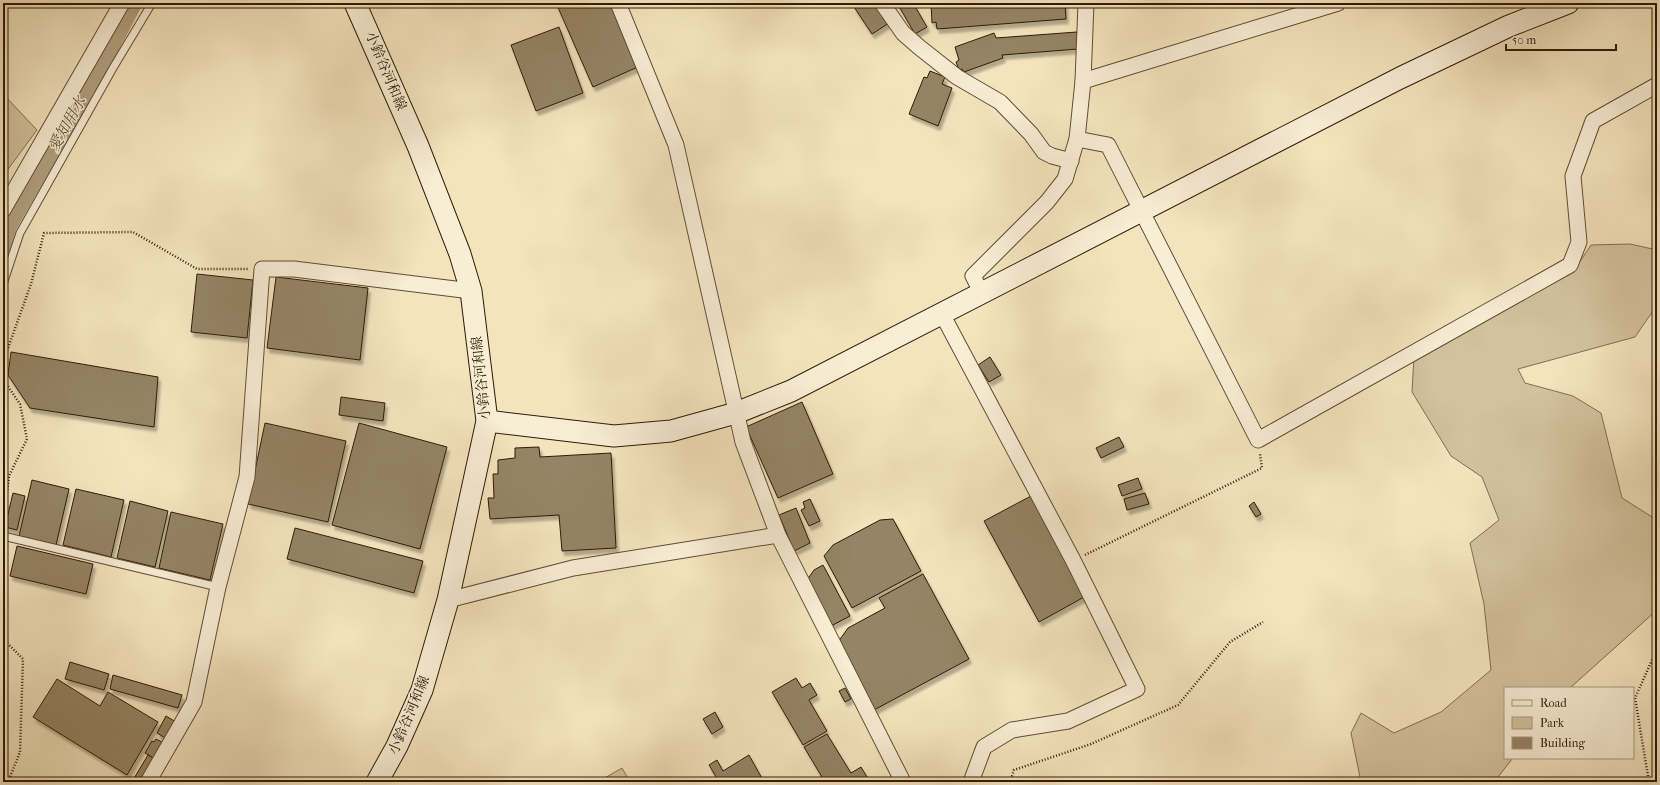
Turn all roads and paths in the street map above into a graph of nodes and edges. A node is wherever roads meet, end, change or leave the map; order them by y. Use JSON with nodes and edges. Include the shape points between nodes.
{"nodes":[{"id":1,"x":122,"y":3,"type":"edge"},
{"id":2,"x":152,"y":3,"type":"edge"},
{"id":3,"x":355,"y":3,"type":"edge"},
{"id":4,"x":618,"y":3,"type":"edge"},
{"id":5,"x":882,"y":3,"type":"edge"},
{"id":6,"x":1086,"y":3,"type":"edge"},
{"id":7,"x":1338,"y":3,"type":"edge"},
{"id":8,"x":1568,"y":3,"type":"edge"},
{"id":9,"x":1083,"y":81,"type":"junction"},
{"id":10,"x":1657,"y":85,"type":"edge"},
{"id":11,"x":1077,"y":139,"type":"junction"},
{"id":12,"x":1071,"y":161,"type":"junction"},
{"id":13,"x":3,"y":210,"type":"edge"},
{"id":14,"x":1140,"y":211,"type":"junction"},
{"id":15,"x":262,"y":269,"type":"junction"},
{"id":16,"x":3,"y":284,"type":"edge"},
{"id":17,"x":471,"y":291,"type":"junction"},
{"id":18,"x":981,"y":292,"type":"junction"},
{"id":19,"x":941,"y":312,"type":"junction"},
{"id":20,"x":3,"y":362,"type":"edge"},
{"id":21,"x":3,"y":379,"type":"edge"},
{"id":22,"x":736,"y":413,"type":"junction"},
{"id":23,"x":487,"y":421,"type":"junction"},
{"id":24,"x":1258,"y":440,"type":"junction"},
{"id":25,"x":3,"y":524,"type":"edge"},
{"id":26,"x":778,"y":535,"type":"junction"},
{"id":27,"x":3,"y":536,"type":"edge"},
{"id":28,"x":1074,"y":560,"type":"junction"},
{"id":29,"x":3,"y":561,"type":"edge"},
{"id":30,"x":218,"y":587,"type":"junction"},
{"id":31,"x":448,"y":600,"type":"junction"},
{"id":32,"x":3,"y":603,"type":"edge"},
{"id":33,"x":1263,"y":622,"type":"dead end"},
{"id":34,"x":3,"y":639,"type":"edge"},
{"id":35,"x":1657,"y":649,"type":"edge"},
{"id":36,"x":8,"y":782,"type":"edge"},
{"id":37,"x":148,"y":782,"type":"edge"},
{"id":38,"x":377,"y":782,"type":"edge"},
{"id":39,"x":904,"y":782,"type":"edge"},
{"id":40,"x":971,"y":782,"type":"edge"},
{"id":41,"x":1010,"y":782,"type":"edge"},
{"id":42,"x":1649,"y":782,"type":"edge"}],
"edges":[{"from":1,"to":13,"type":"street"},
{"from":2,"to":16,"type":"lane","via":[[20,233]]},
{"from":3,"to":17,"type":"street","name":"小鈴谷河和線","via":[[418,146],[460,254]]},
{"from":4,"to":22,"type":"street","via":[[676,145]]},
{"from":5,"to":12,"type":"street","via":[[903,33],[957,77],[1000,102],[1032,134],[1044,152]]},
{"from":6,"to":9,"type":"street"},
{"from":7,"to":9,"type":"street"},
{"from":8,"to":14,"type":"street","via":[[1509,26],[1400,78]]},
{"from":9,"to":11,"type":"street"},
{"from":10,"to":24,"type":"street","via":[[1593,122],[1573,176],[1579,242],[1570,265]]},
{"from":11,"to":12,"type":"street"},
{"from":11,"to":14,"type":"street","via":[[1108,145]]},
{"from":12,"to":18,"type":"street","via":[[1066,179],[1047,202],[973,276]]},
{"from":14,"to":18,"type":"street"},
{"from":14,"to":24,"type":"street"},
{"from":15,"to":17,"type":"street","via":[[294,269]]},
{"from":15,"to":20,"type":"path","via":[[196,269],[133,232],[44,233],[31,284]]},
{"from":15,"to":30,"type":"street","via":[[247,477]]},
{"from":17,"to":23,"type":"street","name":"小鈴谷河和線"},
{"from":18,"to":19,"type":"street"},
{"from":19,"to":22,"type":"street","via":[[791,391]]},
{"from":19,"to":28,"type":"street"},
{"from":21,"to":25,"type":"path","via":[[20,404],[27,439],[9,476]]},
{"from":22,"to":23,"type":"street","via":[[671,431],[614,436]]},
{"from":22,"to":26,"type":"street","via":[[743,442]]},
{"from":23,"to":31,"type":"street","name":"小鈴谷河和線"},
{"from":24,"to":28,"type":"path","via":[[1262,468]]},
{"from":26,"to":31,"type":"street","via":[[573,568]]},
{"from":26,"to":39,"type":"street"},
{"from":27,"to":30,"type":"lane"},
{"from":28,"to":40,"type":"street","via":[[1137,689],[1068,721],[1012,730],[984,747]]},
{"from":29,"to":32,"type":"path"},
{"from":30,"to":37,"type":"street","via":[[194,702]]},
{"from":31,"to":38,"type":"street","name":"小鈴谷河和線","via":[[422,690]]},
{"from":33,"to":41,"type":"path","via":[[1230,642],[1178,705],[1091,744],[1014,770]]},
{"from":34,"to":36,"type":"path","via":[[23,659],[20,752]]},
{"from":35,"to":42,"type":"path","via":[[1635,698]]}]}
